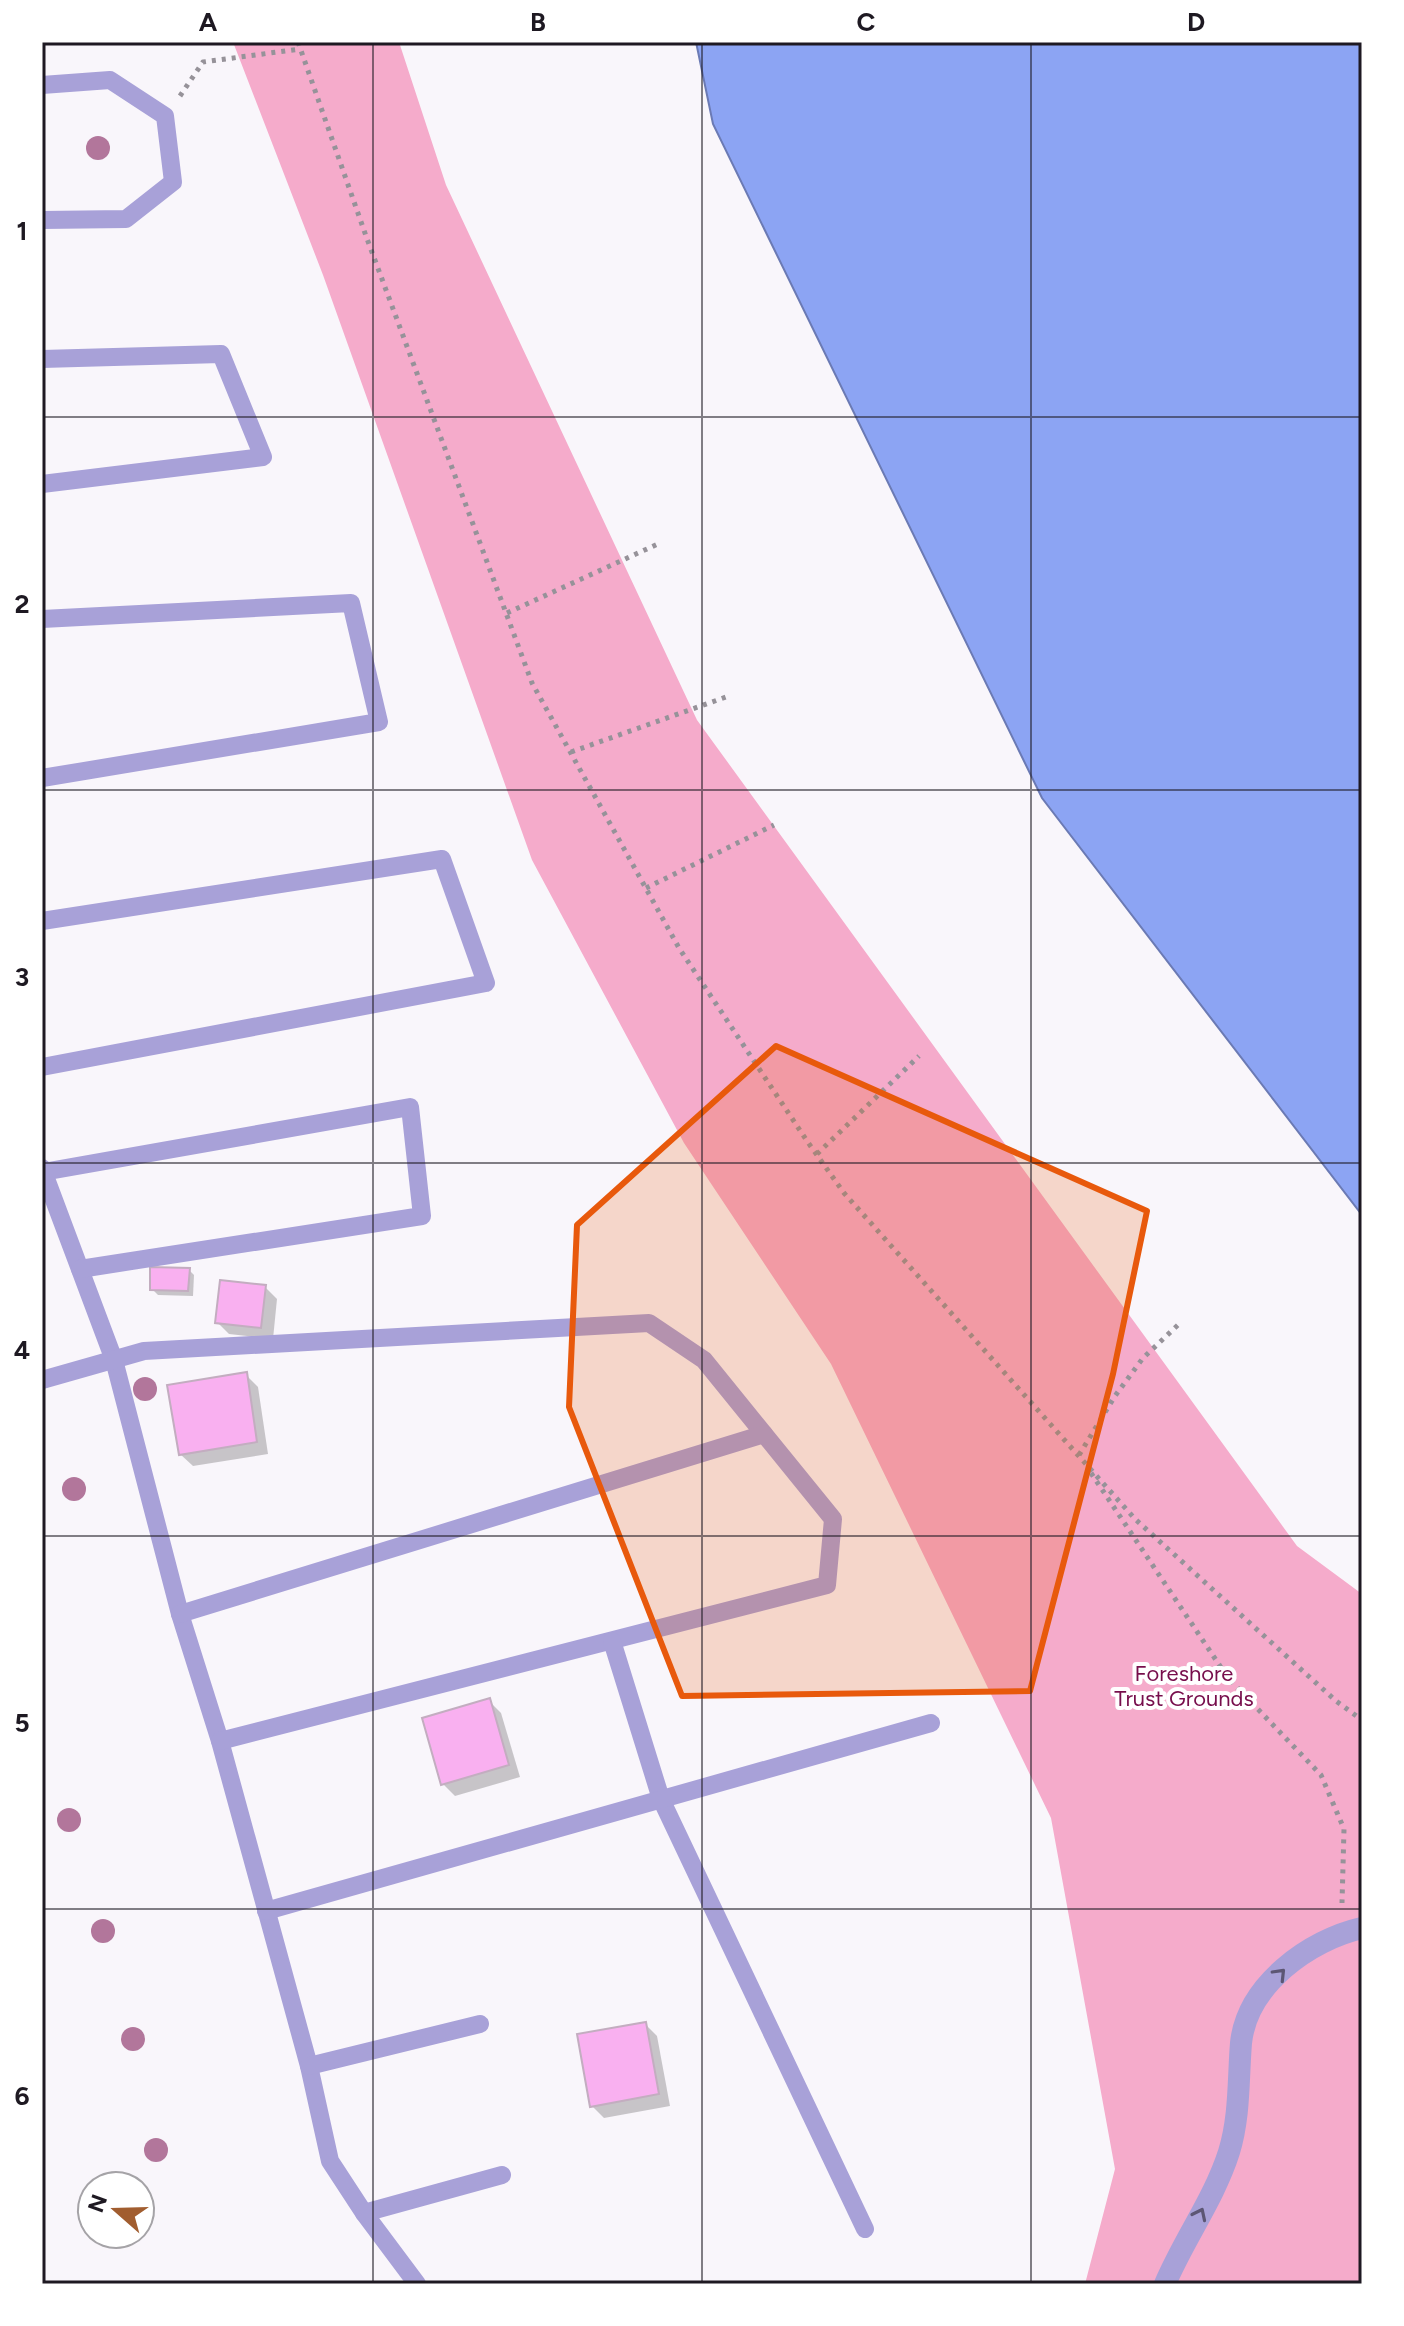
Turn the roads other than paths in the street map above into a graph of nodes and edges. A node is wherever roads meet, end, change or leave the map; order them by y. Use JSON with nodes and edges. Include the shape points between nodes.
{"nodes":[{"id":1,"x":42,"y":85,"type":"edge"},
{"id":2,"x":42,"y":220,"type":"edge"},
{"id":3,"x":42,"y":359,"type":"edge"},
{"id":4,"x":42,"y":484,"type":"edge"},
{"id":5,"x":42,"y":619,"type":"edge"},
{"id":6,"x":42,"y":778,"type":"edge"},
{"id":7,"x":42,"y":921,"type":"edge"},
{"id":8,"x":42,"y":1067,"type":"edge"},
{"id":9,"x":42,"y":1170,"type":"edge"},
{"id":10,"x":80,"y":1269,"type":"junction"},
{"id":11,"x":114,"y":1360,"type":"junction"},
{"id":12,"x":42,"y":1380,"type":"edge"},
{"id":13,"x":764,"y":1434,"type":"junction"},
{"id":14,"x":180,"y":1614,"type":"junction"},
{"id":15,"x":612,"y":1641,"type":"junction"},
{"id":16,"x":931,"y":1723,"type":"dead end"},
{"id":17,"x":220,"y":1741,"type":"junction"},
{"id":18,"x":661,"y":1799,"type":"junction"},
{"id":19,"x":266,"y":1911,"type":"junction"},
{"id":20,"x":1352,"y":1931,"type":"edge"},
{"id":21,"x":480,"y":2024,"type":"dead end"},
{"id":22,"x":309,"y":2066,"type":"junction"},
{"id":23,"x":502,"y":2175,"type":"dead end"},
{"id":24,"x":364,"y":2213,"type":"junction"},
{"id":25,"x":865,"y":2229,"type":"dead end"},
{"id":26,"x":417,"y":2284,"type":"edge"},
{"id":27,"x":1165,"y":2284,"type":"edge"}],
"edges":[{"from":1,"to":2,"type":"lane","via":[[110,80],[165,116],[173,182],[126,219]]},
{"from":3,"to":4,"type":"lane","via":[[221,354],[263,457]]},
{"from":5,"to":6,"type":"lane","via":[[351,603],[379,722]]},
{"from":7,"to":8,"type":"lane","via":[[442,859],[486,983]]},
{"from":9,"to":10,"type":"lane"},
{"from":9,"to":10,"type":"lane","via":[[410,1107],[422,1216]]},
{"from":10,"to":11,"type":"lane"},
{"from":11,"to":12,"type":"lane"},
{"from":11,"to":13,"type":"lane","via":[[144,1351],[649,1323],[704,1360]]},
{"from":11,"to":14,"type":"lane"},
{"from":13,"to":14,"type":"lane"},
{"from":13,"to":15,"type":"lane","via":[[833,1519],[827,1585]]},
{"from":14,"to":17,"type":"lane"},
{"from":15,"to":17,"type":"lane"},
{"from":15,"to":18,"type":"lane"},
{"from":16,"to":18,"type":"lane"},
{"from":17,"to":19,"type":"lane"},
{"from":18,"to":19,"type":"lane"},
{"from":18,"to":25,"type":"lane"},
{"from":19,"to":22,"type":"lane"},
{"from":27,"to":20,"type":"street","one_way":true,"via":[[1229,2152],[1240,2100],[1245,2021],[1257,1999],[1295,1958]]},
{"from":21,"to":22,"type":"lane"},
{"from":22,"to":24,"type":"lane","via":[[330,2161]]},
{"from":23,"to":24,"type":"lane"},
{"from":24,"to":26,"type":"lane"}]}
